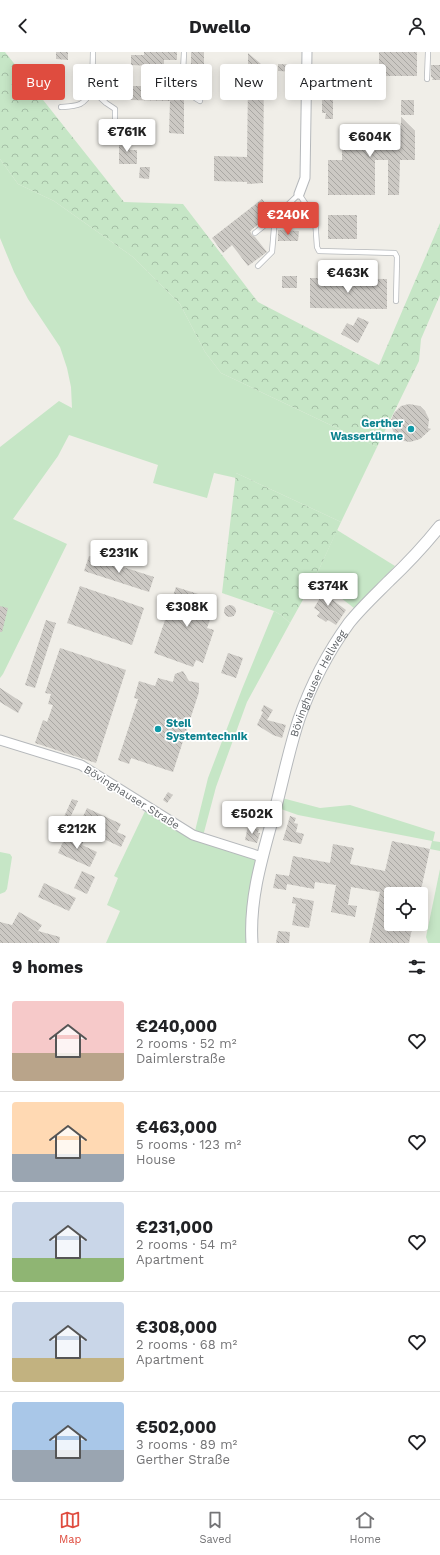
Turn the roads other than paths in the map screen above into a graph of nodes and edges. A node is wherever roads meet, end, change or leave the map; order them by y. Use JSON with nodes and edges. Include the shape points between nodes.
{"nodes":[{"id":1,"x":92,"y":52,"type":"edge"},
{"id":2,"x":184,"y":52,"type":"edge"},
{"id":3,"x":307,"y":52,"type":"edge"},
{"id":4,"x":428,"y":52,"type":"edge"},
{"id":5,"x":92,"y":64,"type":"edge"},
{"id":6,"x":427,"y":79,"type":"dead end"},
{"id":7,"x":86,"y":100,"type":"edge"},
{"id":8,"x":103,"y":100,"type":"edge"},
{"id":9,"x":200,"y":101,"type":"dead end"},
{"id":10,"x":61,"y":107,"type":"dead end"},
{"id":11,"x":148,"y":129,"type":"dead end"},
{"id":12,"x":299,"y":194,"type":"junction"},
{"id":13,"x":275,"y":217,"type":"junction"},
{"id":14,"x":255,"y":233,"type":"dead end"},
{"id":15,"x":258,"y":266,"type":"dead end"},
{"id":16,"x":396,"y":301,"type":"dead end"},
{"id":17,"x":440,"y":526,"type":"edge"},
{"id":18,"x":0,"y":740,"type":"edge"},
{"id":19,"x":262,"y":857,"type":"junction"},
{"id":20,"x":252,"y":943,"type":"edge"}],
"edges":[{"from":1,"to":5,"type":"lane"},
{"from":2,"to":9,"type":"lane","via":[[183,72],[192,96]]},
{"from":3,"to":12,"type":"street","via":[[305,178]]},
{"from":4,"to":6,"type":"lane"},
{"from":7,"to":10,"type":"lane","via":[[77,106]]},
{"from":8,"to":11,"type":"lane","via":[[115,109],[115,129]]},
{"from":12,"to":13,"type":"lane"},
{"from":12,"to":16,"type":"lane","via":[[315,218],[319,251],[395,253]]},
{"from":13,"to":14,"type":"lane"},
{"from":13,"to":15,"type":"lane","via":[[272,252]]},
{"from":17,"to":19,"type":"street","name":"Bövinghauser Hellweg","via":[[360,611],[332,648],[300,718]]},
{"from":18,"to":19,"type":"street","name":"Bövinghauser Straße","via":[[81,765],[195,836]]},
{"from":19,"to":20,"type":"street","name":"Bövinghauser Hellweg","via":[[252,906]]}]}
